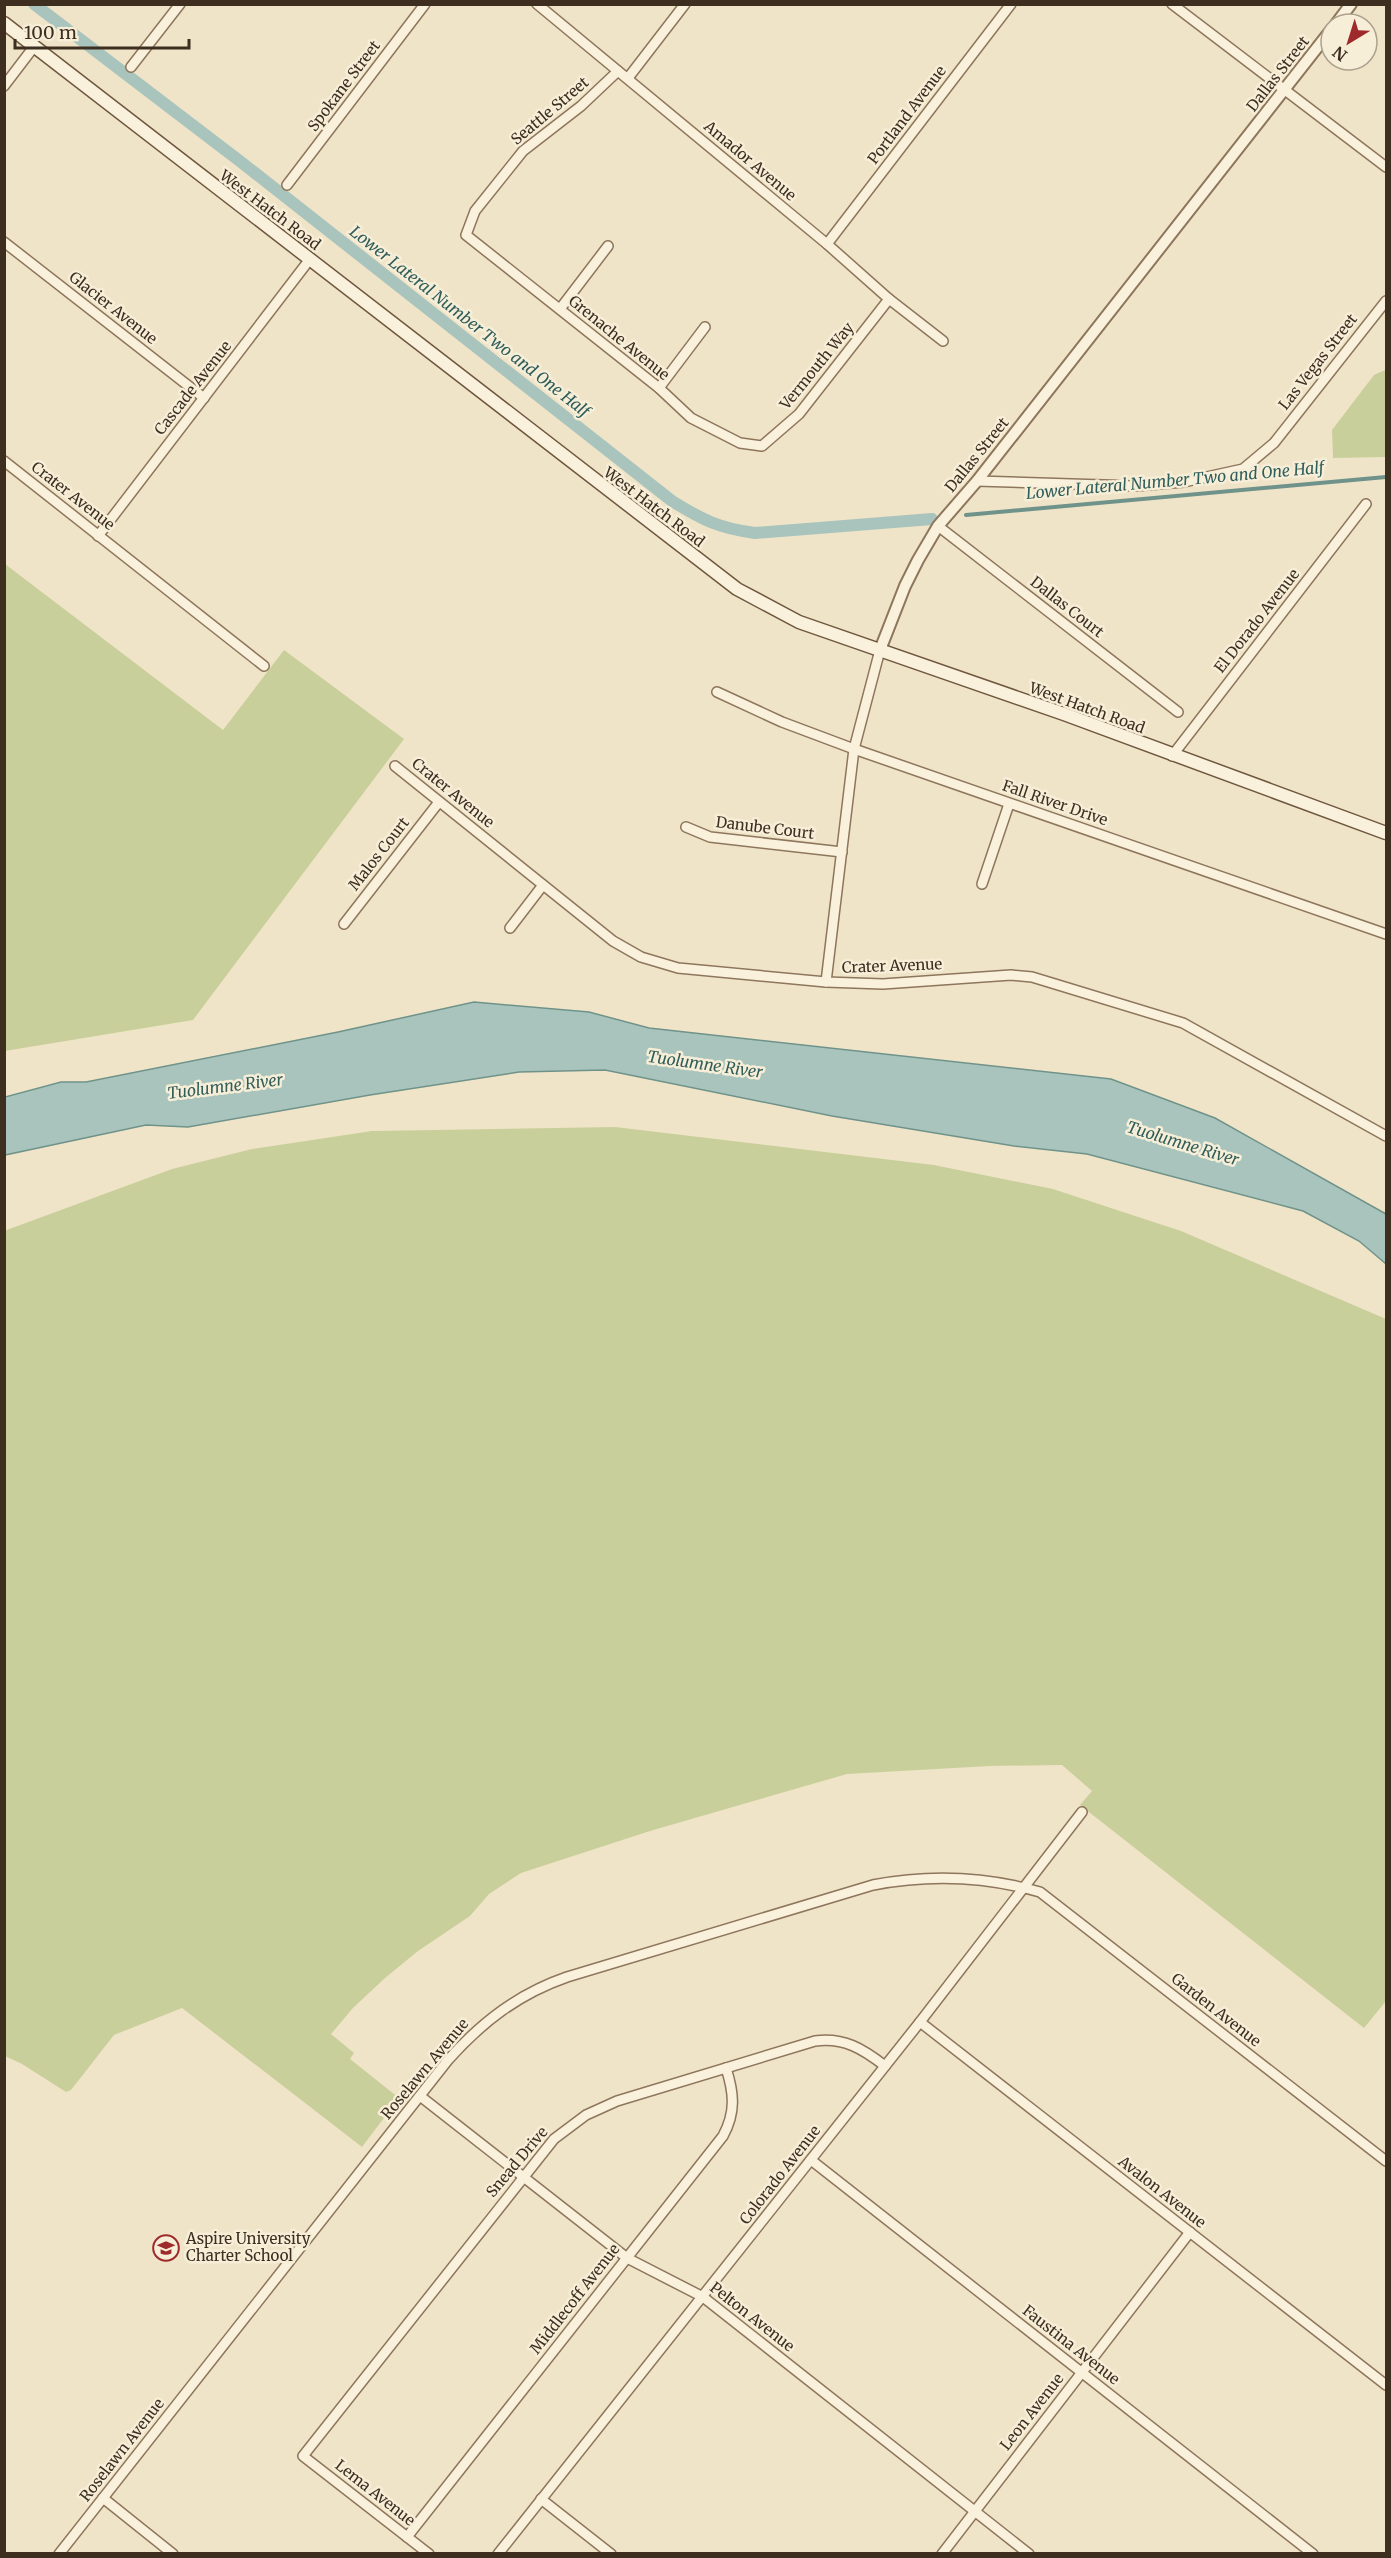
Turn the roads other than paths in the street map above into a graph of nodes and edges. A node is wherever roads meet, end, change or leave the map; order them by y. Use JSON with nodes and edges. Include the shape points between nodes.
{"nodes":[{"id":1,"x":180,"y":4,"type":"edge"},
{"id":2,"x":425,"y":4,"type":"edge"},
{"id":3,"x":537,"y":4,"type":"edge"},
{"id":4,"x":685,"y":4,"type":"edge"},
{"id":5,"x":1011,"y":4,"type":"edge"},
{"id":6,"x":1172,"y":4,"type":"edge"},
{"id":7,"x":4,"y":23,"type":"edge"},
{"id":8,"x":1319,"y":45,"type":"edge"},
{"id":9,"x":33,"y":48,"type":"junction"},
{"id":10,"x":132,"y":67,"type":"dead end"},
{"id":11,"x":618,"y":71,"type":"junction"},
{"id":12,"x":628,"y":78,"type":"junction"},
{"id":13,"x":4,"y":86,"type":"edge"},
{"id":14,"x":1284,"y":90,"type":"junction"},
{"id":15,"x":1386,"y":167,"type":"edge"},
{"id":16,"x":287,"y":185,"type":"dead end"},
{"id":17,"x":466,"y":235,"type":"joint"},
{"id":18,"x":4,"y":242,"type":"edge"},
{"id":19,"x":827,"y":244,"type":"junction"},
{"id":20,"x":608,"y":246,"type":"dead end"},
{"id":21,"x":310,"y":260,"type":"junction"},
{"id":22,"x":889,"y":299,"type":"junction"},
{"id":23,"x":1386,"y":301,"type":"edge"},
{"id":24,"x":560,"y":309,"type":"junction"},
{"id":25,"x":705,"y":327,"type":"dead end"},
{"id":26,"x":943,"y":341,"type":"dead end"},
{"id":27,"x":659,"y":388,"type":"junction"},
{"id":28,"x":204,"y":398,"type":"junction"},
{"id":29,"x":762,"y":446,"type":"joint"},
{"id":30,"x":4,"y":461,"type":"edge"},
{"id":31,"x":978,"y":481,"type":"junction"},
{"id":32,"x":1366,"y":504,"type":"dead end"},
{"id":33,"x":938,"y":526,"type":"junction"},
{"id":34,"x":98,"y":536,"type":"junction"},
{"id":35,"x":880,"y":650,"type":"junction"},
{"id":36,"x":264,"y":666,"type":"dead end"},
{"id":37,"x":717,"y":692,"type":"dead end"},
{"id":38,"x":1178,"y":712,"type":"dead end"},
{"id":39,"x":854,"y":749,"type":"junction"},
{"id":40,"x":1173,"y":756,"type":"junction"},
{"id":41,"x":395,"y":766,"type":"dead end"},
{"id":42,"x":439,"y":802,"type":"junction"},
{"id":43,"x":1009,"y":804,"type":"junction"},
{"id":44,"x":686,"y":827,"type":"dead end"},
{"id":45,"x":1386,"y":833,"type":"edge"},
{"id":46,"x":842,"y":852,"type":"junction"},
{"id":47,"x":982,"y":884,"type":"dead end"},
{"id":48,"x":543,"y":885,"type":"junction"},
{"id":49,"x":344,"y":924,"type":"dead end"},
{"id":50,"x":510,"y":928,"type":"dead end"},
{"id":51,"x":1386,"y":934,"type":"edge"},
{"id":52,"x":826,"y":982,"type":"junction"},
{"id":53,"x":1386,"y":1136,"type":"edge"},
{"id":54,"x":1082,"y":1812,"type":"dead end"},
{"id":55,"x":1025,"y":1888,"type":"junction"},
{"id":56,"x":920,"y":2022,"type":"junction"},
{"id":57,"x":885,"y":2066,"type":"junction"},
{"id":58,"x":726,"y":2068,"type":"junction"},
{"id":59,"x":420,"y":2096,"type":"junction"},
{"id":60,"x":811,"y":2160,"type":"junction"},
{"id":61,"x":1386,"y":2161,"type":"edge"},
{"id":62,"x":522,"y":2177,"type":"junction"},
{"id":63,"x":1190,"y":2232,"type":"junction"},
{"id":64,"x":627,"y":2258,"type":"junction"},
{"id":65,"x":703,"y":2297,"type":"junction"},
{"id":66,"x":1082,"y":2373,"type":"junction"},
{"id":67,"x":1386,"y":2385,"type":"edge"},
{"id":68,"x":303,"y":2456,"type":"joint"},
{"id":69,"x":103,"y":2498,"type":"junction"},
{"id":70,"x":541,"y":2499,"type":"junction"},
{"id":71,"x":976,"y":2511,"type":"junction"},
{"id":72,"x":407,"y":2537,"type":"junction"},
{"id":73,"x":59,"y":2553,"type":"edge"},
{"id":74,"x":173,"y":2553,"type":"edge"},
{"id":75,"x":429,"y":2553,"type":"edge"},
{"id":76,"x":498,"y":2553,"type":"edge"},
{"id":77,"x":611,"y":2553,"type":"edge"},
{"id":78,"x":942,"y":2553,"type":"edge"},
{"id":79,"x":1029,"y":2553,"type":"edge"},
{"id":80,"x":1313,"y":2553,"type":"edge"}],
"edges":[{"from":1,"to":10,"type":"street"},
{"from":2,"to":16,"type":"street","name":"Spokane Street"},
{"from":3,"to":11,"type":"street","name":"Amador Avenue"},
{"from":4,"to":12,"type":"street"},
{"from":5,"to":19,"type":"street","name":"Portland Avenue"},
{"from":6,"to":14,"type":"street"},
{"from":7,"to":9,"type":"main road","name":"West Hatch Road"},
{"from":8,"to":14,"type":"street","name":"Dallas Street"},
{"from":9,"to":13,"type":"street"},
{"from":9,"to":21,"type":"main road","name":"West Hatch Road"},
{"from":11,"to":12,"type":"street","name":"Amador Avenue"},
{"from":11,"to":17,"type":"street","name":"Seattle Street","via":[[582,106],[523,151],[475,211]]},
{"from":12,"to":19,"type":"street","name":"Amador Avenue"},
{"from":14,"to":15,"type":"street"},
{"from":14,"to":31,"type":"street","name":"Dallas Street"},
{"from":17,"to":24,"type":"street","name":"Grenache Avenue"},
{"from":18,"to":28,"type":"street","name":"Glacier Avenue"},
{"from":19,"to":22,"type":"street","name":"Amador Avenue"},
{"from":20,"to":24,"type":"street"},
{"from":21,"to":28,"type":"street","name":"Cascade Avenue"},
{"from":21,"to":35,"type":"main road","name":"West Hatch Road","via":[[737,589],[799,622]]},
{"from":22,"to":26,"type":"street","name":"Amador Avenue"},
{"from":22,"to":29,"type":"street","name":"Vermouth Way","via":[[799,414]]},
{"from":23,"to":31,"type":"street","name":"Las Vegas Street","via":[[1274,442],[1243,469],[1184,482],[1135,486]]},
{"from":24,"to":27,"type":"street","name":"Grenache Avenue"},
{"from":25,"to":27,"type":"street"},
{"from":27,"to":29,"type":"street","name":"Grenache Avenue","via":[[691,418],[740,443]]},
{"from":28,"to":34,"type":"street","name":"Cascade Avenue"},
{"from":30,"to":34,"type":"street","name":"Crater Avenue"},
{"from":31,"to":33,"type":"street","name":"Dallas Street"},
{"from":32,"to":40,"type":"street","name":"El Dorado Avenue"},
{"from":33,"to":35,"type":"street","name":"Dallas Street","via":[[904,586]]},
{"from":33,"to":38,"type":"street","name":"Dallas Court"},
{"from":34,"to":36,"type":"street","name":"Crater Avenue"},
{"from":35,"to":39,"type":"street","name":"Dallas Street"},
{"from":35,"to":40,"type":"main road","name":"West Hatch Road"},
{"from":37,"to":39,"type":"street","name":"Fall River Drive"},
{"from":39,"to":43,"type":"street","name":"Fall River Drive"},
{"from":39,"to":46,"type":"street","name":"Dallas Street"},
{"from":40,"to":45,"type":"main road","name":"West Hatch Road"},
{"from":41,"to":42,"type":"street","name":"Crater Avenue"},
{"from":42,"to":48,"type":"street","name":"Crater Avenue"},
{"from":42,"to":49,"type":"street","name":"Malos Court"},
{"from":43,"to":47,"type":"street"},
{"from":43,"to":51,"type":"street","name":"Fall River Drive"},
{"from":44,"to":46,"type":"street","name":"Danube Court","via":[[710,837]]},
{"from":46,"to":52,"type":"street","name":"Dallas Street"},
{"from":48,"to":50,"type":"street"},
{"from":48,"to":52,"type":"street","name":"Crater Avenue","via":[[627,951],[659,963]]},
{"from":52,"to":53,"type":"street","name":"Crater Avenue","via":[[1032,977],[1182,1023]]},
{"from":54,"to":55,"type":"street","name":"Colorado Avenue"},
{"from":55,"to":56,"type":"street","name":"Colorado Avenue"},
{"from":55,"to":59,"type":"street","name":"Roselawn Avenue","via":[[994,1880],[902,1879],[567,1977],[523,1996],[483,2024]]},
{"from":55,"to":61,"type":"street","name":"Garden Avenue","via":[[1040,1892]]},
{"from":56,"to":57,"type":"street","name":"Colorado Avenue"},
{"from":56,"to":63,"type":"street","name":"Avalon Avenue"},
{"from":57,"to":58,"type":"street","name":"Snead Drive","via":[[850,2043],[828,2039]]},
{"from":57,"to":60,"type":"street","name":"Colorado Avenue"},
{"from":58,"to":62,"type":"street","name":"Snead Drive","via":[[617,2101],[586,2115],[554,2139]]},
{"from":58,"to":64,"type":"street","name":"Middlecoff Avenue","via":[[733,2092],[728,2128]]},
{"from":59,"to":62,"type":"street","name":"Pelton Avenue"},
{"from":59,"to":69,"type":"street","name":"Roselawn Avenue"},
{"from":60,"to":65,"type":"street","name":"Colorado Avenue"},
{"from":60,"to":66,"type":"street","name":"Faustina Avenue"},
{"from":62,"to":64,"type":"street","name":"Pelton Avenue"},
{"from":62,"to":68,"type":"street","name":"Snead Drive"},
{"from":63,"to":66,"type":"street","name":"Leon Avenue"},
{"from":63,"to":67,"type":"street","name":"Avalon Avenue"},
{"from":64,"to":65,"type":"street","name":"Pelton Avenue"},
{"from":64,"to":72,"type":"street","name":"Middlecoff Avenue"},
{"from":65,"to":70,"type":"street","name":"Colorado Avenue"},
{"from":65,"to":71,"type":"street","name":"Pelton Avenue"},
{"from":66,"to":71,"type":"street","name":"Leon Avenue"},
{"from":66,"to":80,"type":"street","name":"Faustina Avenue"},
{"from":68,"to":72,"type":"street","name":"Lema Avenue"},
{"from":69,"to":73,"type":"street","name":"Roselawn Avenue"},
{"from":69,"to":74,"type":"street"},
{"from":70,"to":76,"type":"street","name":"Colorado Avenue"},
{"from":70,"to":77,"type":"street"},
{"from":71,"to":78,"type":"street","name":"Leon Avenue"},
{"from":71,"to":79,"type":"street","name":"Pelton Avenue"},
{"from":72,"to":75,"type":"street","name":"Lema Avenue"}]}
